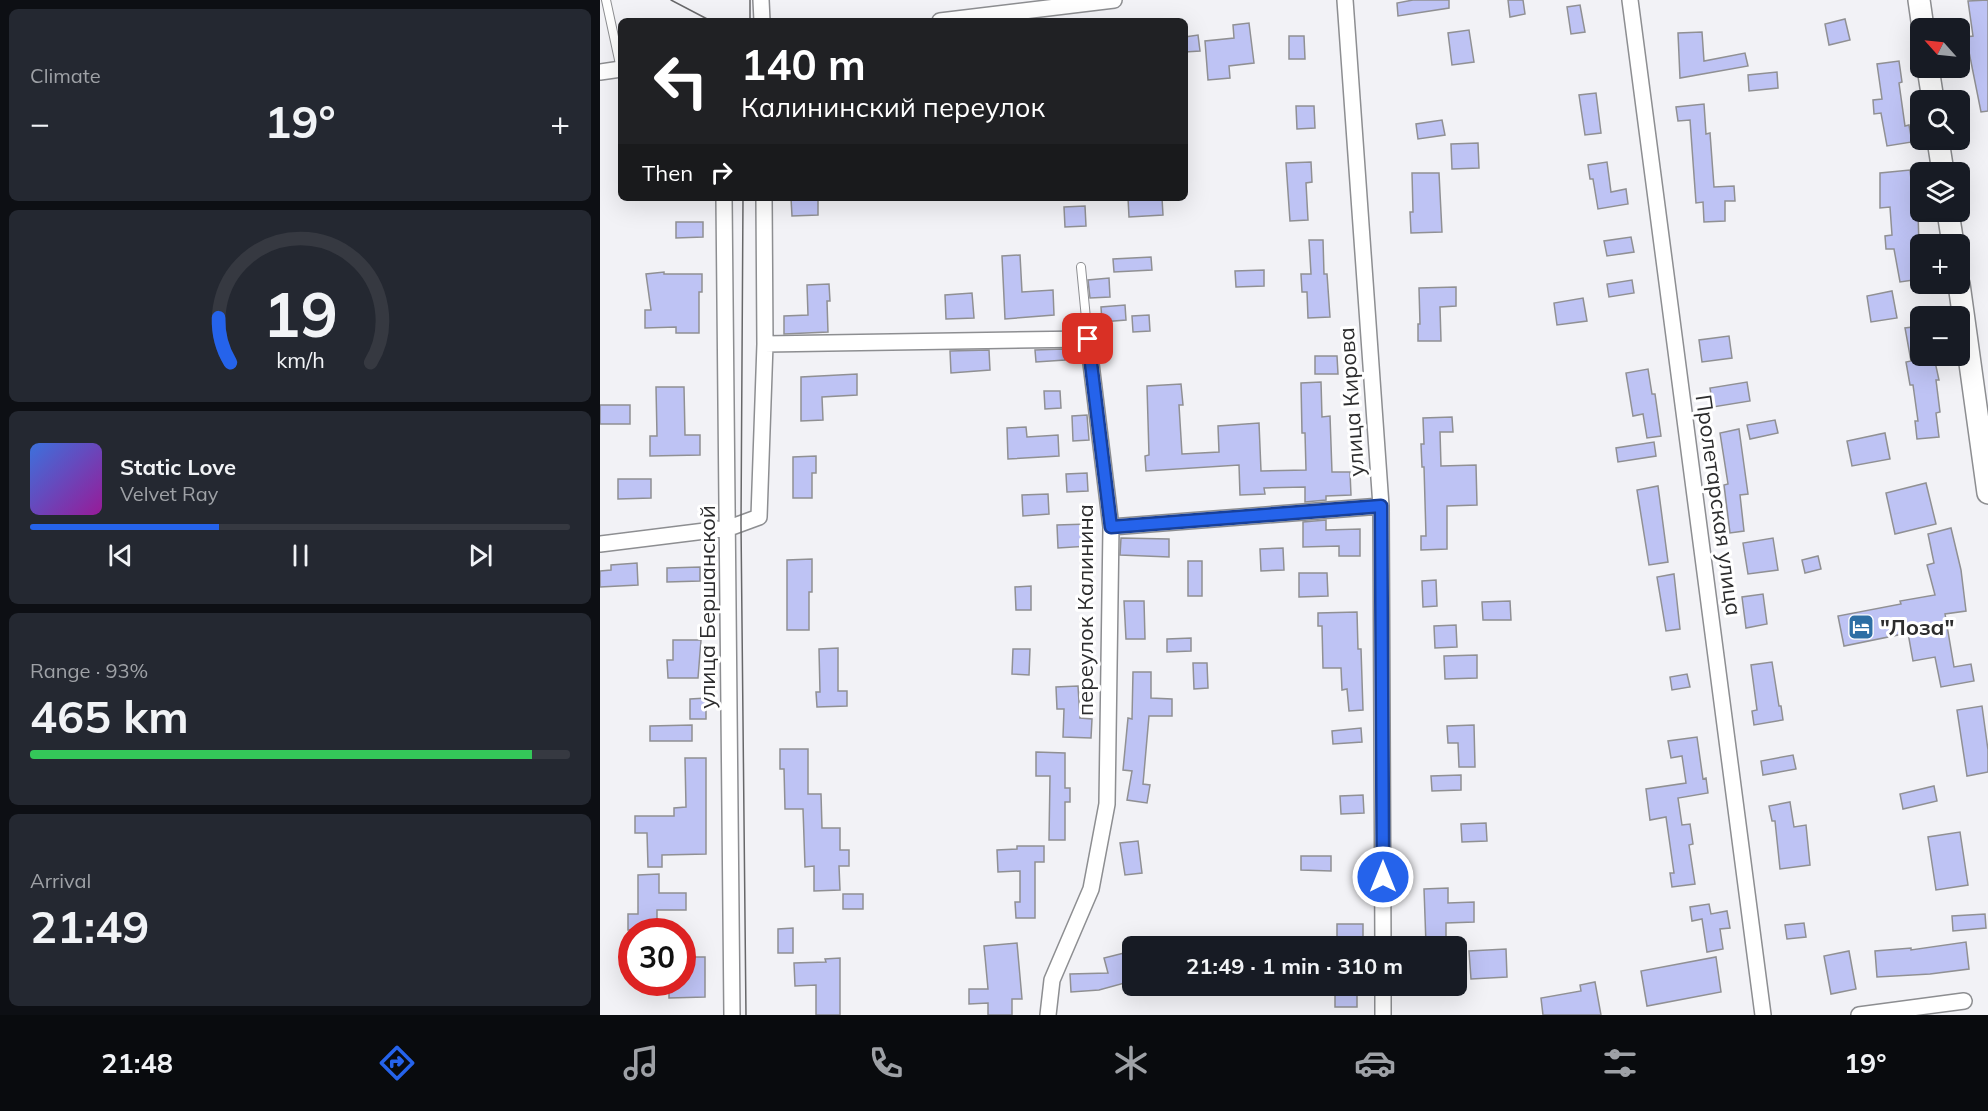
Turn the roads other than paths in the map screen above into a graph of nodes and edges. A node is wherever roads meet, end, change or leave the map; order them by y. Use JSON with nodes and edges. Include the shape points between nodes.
{"nodes":[{"id":1,"x":606,"y":0,"type":"edge"},
{"id":2,"x":761,"y":0,"type":"edge"},
{"id":3,"x":1114,"y":0,"type":"edge"},
{"id":4,"x":1346,"y":0,"type":"edge"},
{"id":5,"x":1630,"y":0,"type":"edge"},
{"id":6,"x":1919,"y":0,"type":"edge"},
{"id":7,"x":762,"y":18,"type":"edge"},
{"id":8,"x":965,"y":18,"type":"edge"},
{"id":9,"x":1922,"y":18,"type":"edge"},
{"id":10,"x":618,"y":55,"type":"edge"},
{"id":11,"x":618,"y":69,"type":"edge"},
{"id":12,"x":600,"y":72,"type":"edge"},
{"id":13,"x":724,"y":201,"type":"edge"},
{"id":14,"x":764,"y":201,"type":"edge"},
{"id":15,"x":1080,"y":267,"type":"dead end"},
{"id":16,"x":1960,"y":294,"type":"edge"},
{"id":17,"x":1088,"y":339,"type":"junction"},
{"id":18,"x":765,"y":344,"type":"junction"},
{"id":19,"x":1988,"y":493,"type":"edge"},
{"id":20,"x":1381,"y":506,"type":"junction"},
{"id":21,"x":1111,"y":527,"type":"junction"},
{"id":22,"x":729,"y":528,"type":"junction"},
{"id":23,"x":600,"y":544,"type":"edge"},
{"id":24,"x":1383,"y":936,"type":"edge"},
{"id":25,"x":1383,"y":996,"type":"edge"},
{"id":26,"x":1964,"y":1001,"type":"dead end"},
{"id":27,"x":732,"y":1015,"type":"edge"},
{"id":28,"x":1048,"y":1015,"type":"edge"},
{"id":29,"x":1383,"y":1015,"type":"edge"},
{"id":30,"x":1763,"y":1015,"type":"edge"},
{"id":31,"x":1858,"y":1015,"type":"edge"}],
"edges":[{"from":1,"to":10,"type":"lane"},
{"from":2,"to":7,"type":"street"},
{"from":3,"to":8,"type":"street"},
{"from":4,"to":20,"type":"street","name":"улица Кирова"},
{"from":5,"to":30,"type":"street","name":"Пролетарская улица"},
{"from":6,"to":9,"type":"main road"},
{"from":11,"to":12,"type":"street"},
{"from":13,"to":22,"type":"street","name":"улица Бершанской"},
{"from":14,"to":18,"type":"street"},
{"from":15,"to":17,"type":"lane"},
{"from":16,"to":19,"type":"main road"},
{"from":17,"to":18,"type":"street"},
{"from":17,"to":21,"type":"street","name":"переулок Калинина"},
{"from":18,"to":22,"type":"street","via":[[759,517]]},
{"from":20,"to":21,"type":"street"},
{"from":20,"to":24,"type":"street","name":"улица Кирова"},
{"from":21,"to":28,"type":"street","name":"переулок Калинина","via":[[1107,804],[1091,889],[1052,980]]},
{"from":22,"to":23,"type":"street"},
{"from":22,"to":27,"type":"street","name":"улица Бершанской"},
{"from":25,"to":29,"type":"street"},
{"from":26,"to":31,"type":"street"}]}
